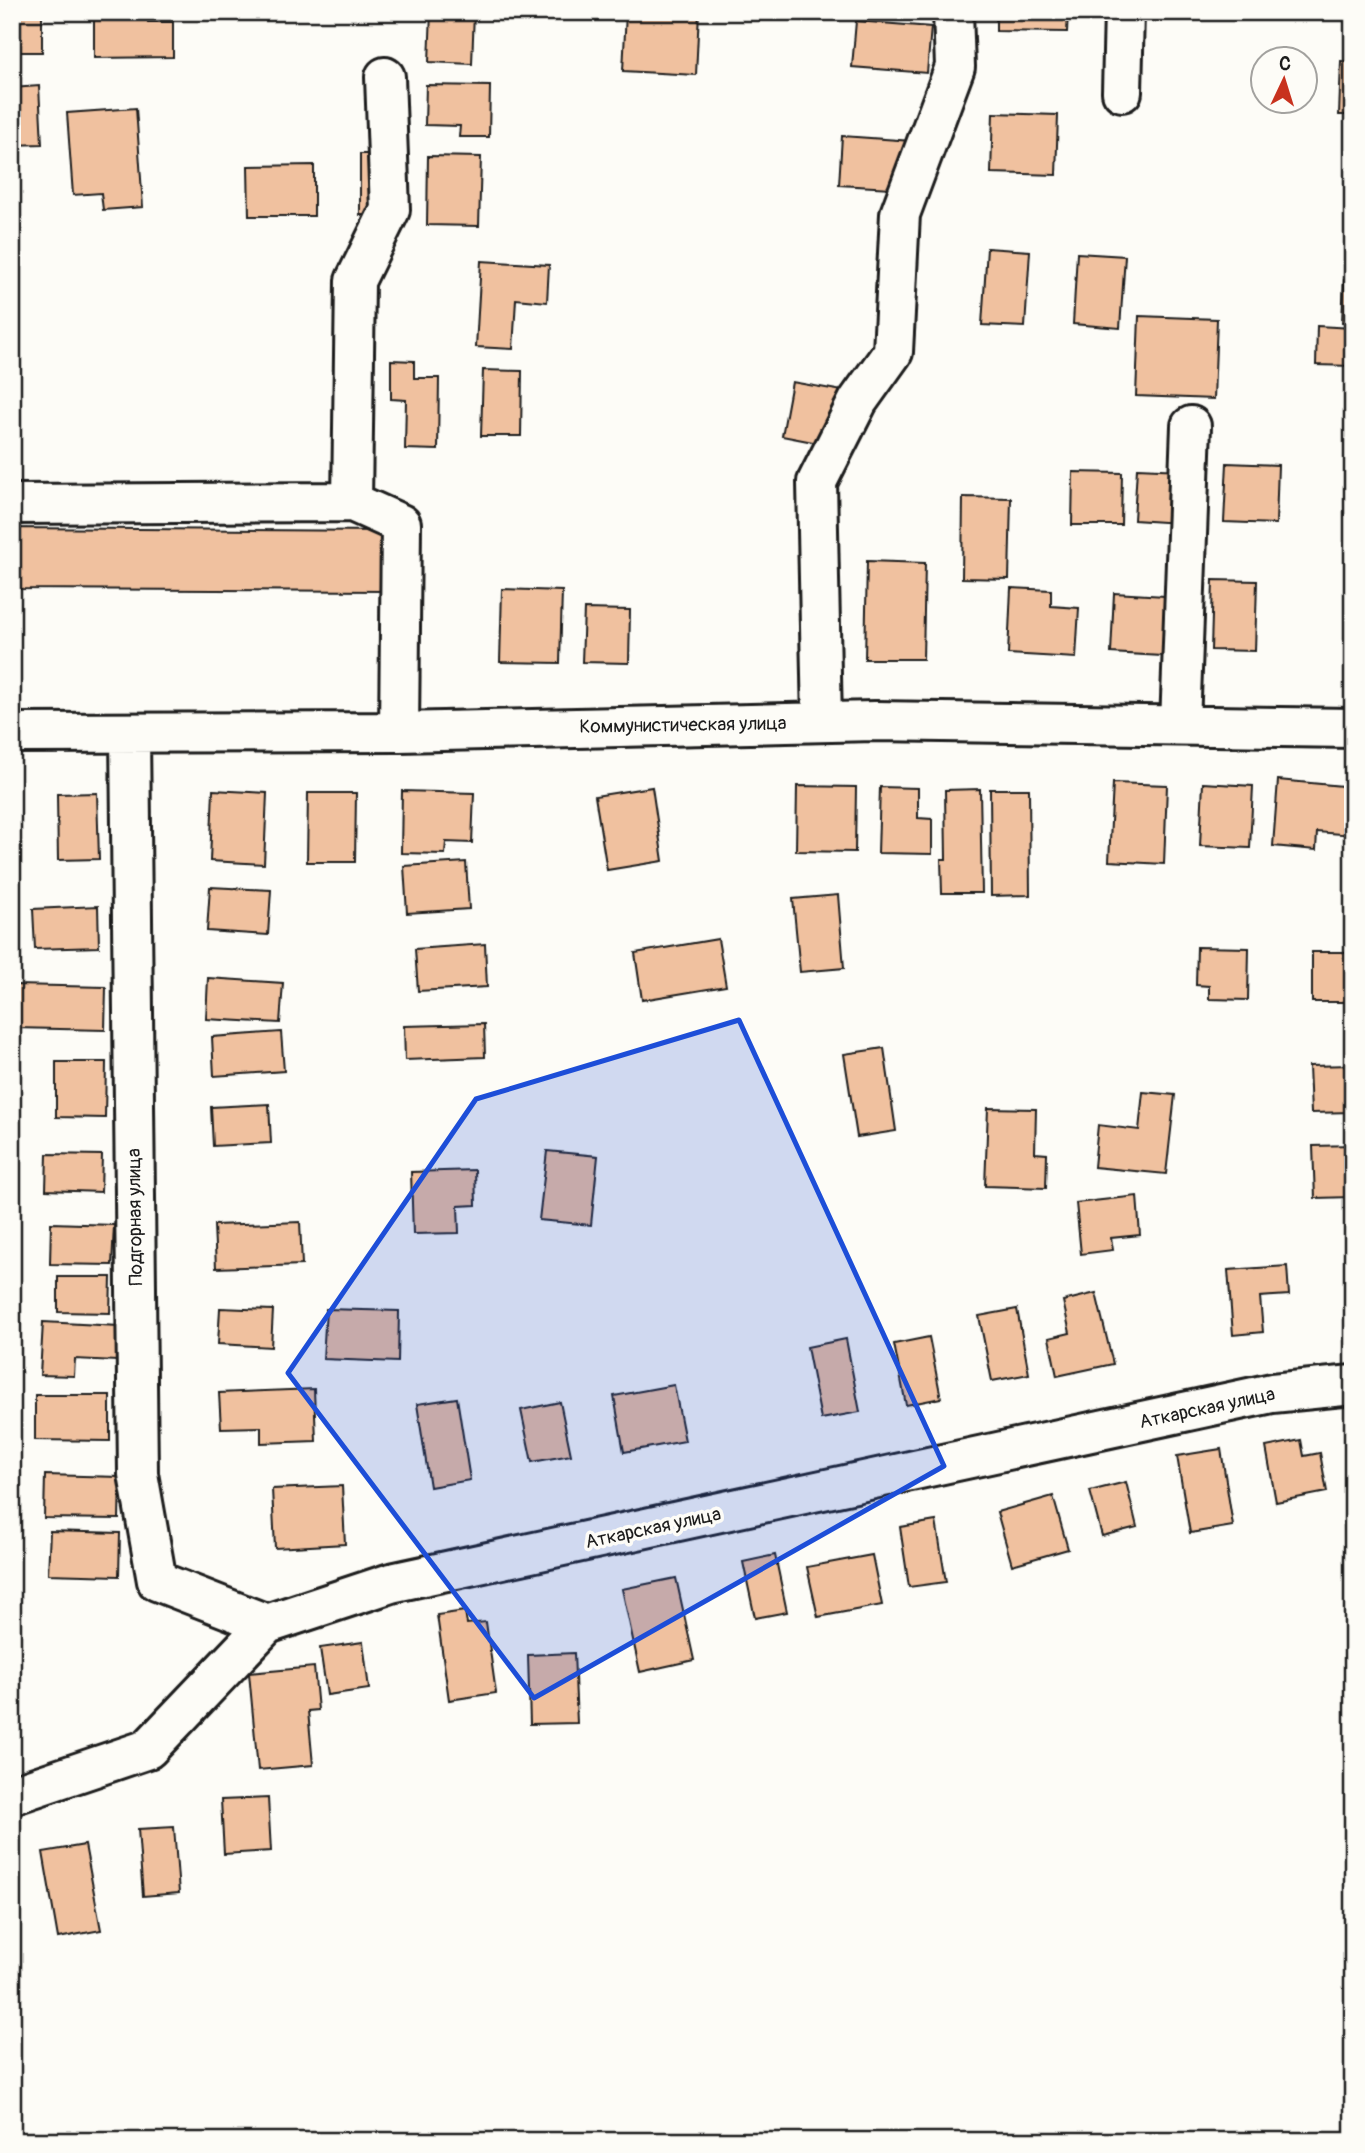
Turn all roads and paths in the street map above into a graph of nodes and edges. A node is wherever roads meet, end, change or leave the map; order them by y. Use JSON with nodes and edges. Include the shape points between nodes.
{"nodes":[{"id":1,"x":953,"y":12,"type":"edge"},
{"id":2,"x":1124,"y":12,"type":"edge"},
{"id":3,"x":385,"y":77,"type":"dead end"},
{"id":4,"x":1122,"y":92,"type":"dead end"},
{"id":5,"x":1191,"y":426,"type":"dead end"},
{"id":6,"x":352,"y":502,"type":"junction"},
{"id":7,"x":12,"y":504,"type":"edge"},
{"id":8,"x":822,"y":722,"type":"junction"},
{"id":9,"x":1180,"y":725,"type":"junction"},
{"id":10,"x":1353,"y":728,"type":"edge"},
{"id":11,"x":399,"y":732,"type":"junction"},
{"id":12,"x":12,"y":733,"type":"edge"},
{"id":13,"x":130,"y":734,"type":"junction"},
{"id":14,"x":1353,"y":1384,"type":"edge"},
{"id":15,"x":267,"y":1624,"type":"junction"},
{"id":16,"x":12,"y":1795,"type":"edge"}],
"edges":[{"from":1,"to":8,"type":"street","via":[[955,67],[900,214],[893,352],[858,401],[817,482]]},
{"from":2,"to":4,"type":"street"},
{"from":3,"to":6,"type":"street","via":[[390,210],[355,281]]},
{"from":5,"to":9,"type":"street"},
{"from":6,"to":7,"type":"street"},
{"from":6,"to":11,"type":"street","via":[[401,524]]},
{"from":8,"to":9,"type":"street","name":"Коммунистическая улица"},
{"from":8,"to":11,"type":"street","name":"Коммунистическая улица"},
{"from":9,"to":10,"type":"street","name":"Коммунистическая улица"},
{"from":11,"to":13,"type":"street","name":"Коммунистическая улица"},
{"from":12,"to":13,"type":"street","name":"Коммунистическая улица"},
{"from":13,"to":15,"type":"street","name":"Подгорная улица","via":[[138,1474],[157,1581]]},
{"from":14,"to":15,"type":"street","name":"Аткарская улица","via":[[1272,1393],[391,1583]]},
{"from":15,"to":16,"type":"street","name":"Аткарская улица","via":[[148,1749]]}]}
